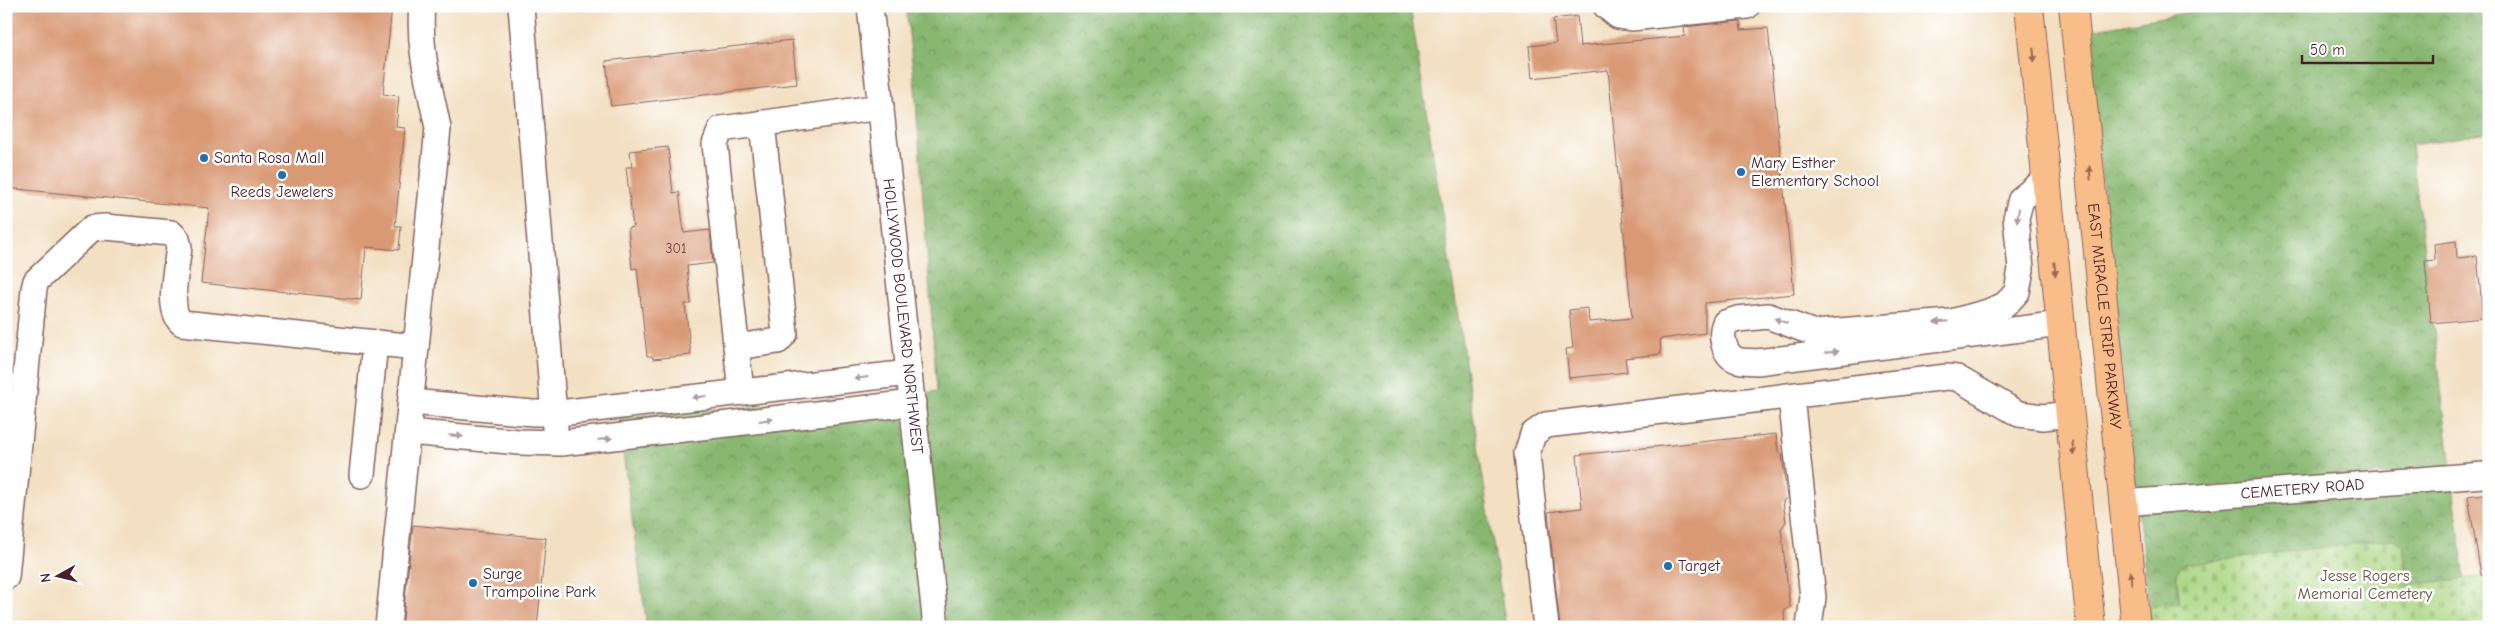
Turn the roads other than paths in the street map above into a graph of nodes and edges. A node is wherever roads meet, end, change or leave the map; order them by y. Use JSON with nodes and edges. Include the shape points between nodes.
{"nodes":[{"id":1,"x":422,"y":6,"type":"edge"},
{"id":2,"x":521,"y":6,"type":"edge"},
{"id":3,"x":870,"y":6,"type":"edge"},
{"id":4,"x":1606,"y":6,"type":"edge"},
{"id":5,"x":1747,"y":6,"type":"edge"},
{"id":6,"x":2029,"y":6,"type":"edge"},
{"id":7,"x":2073,"y":6,"type":"edge"},
{"id":8,"x":881,"y":107,"type":"junction"},
{"id":9,"x":762,"y":123,"type":"junction"},
{"id":10,"x":2046,"y":179,"type":"junction"},
{"id":11,"x":2061,"y":324,"type":"junction"},
{"id":12,"x":375,"y":343,"type":"junction"},
{"id":13,"x":416,"y":347,"type":"junction"},
{"id":14,"x":736,"y":347,"type":"junction"},
{"id":15,"x":909,"y":373,"type":"junction"},
{"id":16,"x":741,"y":392,"type":"junction"},
{"id":17,"x":1791,"y":397,"type":"junction"},
{"id":18,"x":411,"y":402,"type":"junction"},
{"id":19,"x":913,"y":403,"type":"junction"},
{"id":20,"x":554,"y":413,"type":"junction"},
{"id":21,"x":2070,"y":414,"type":"junction"},
{"id":22,"x":408,"y":432,"type":"junction"},
{"id":23,"x":556,"y":443,"type":"junction"},
{"id":24,"x":362,"y":475,"type":"dead end"},
{"id":25,"x":2483,"y":475,"type":"dead end"},
{"id":26,"x":2123,"y":503,"type":"junction"},
{"id":27,"x":6,"y":577,"type":"edge"},
{"id":28,"x":388,"y":627,"type":"edge"},
{"id":29,"x":936,"y":627,"type":"edge"},
{"id":30,"x":1546,"y":627,"type":"edge"},
{"id":31,"x":1809,"y":627,"type":"edge"},
{"id":32,"x":2091,"y":627,"type":"edge"},
{"id":33,"x":2136,"y":627,"type":"edge"}],
"edges":[{"from":1,"to":13,"type":"street","via":[[422,55],[438,128]]},
{"from":2,"to":20,"type":"street"},
{"from":3,"to":8,"type":"street","name":"HOLLYWOOD BOULEVARD NORTHWEST"},
{"from":4,"to":5,"type":"street","via":[[1618,16],[1631,18]]},
{"from":6,"to":10,"type":"highway","one_way":true},
{"from":26,"to":7,"type":"highway","name":"EAST MIRACLE STRIP PARKWAY","one_way":true},
{"from":8,"to":9,"type":"street"},
{"from":8,"to":15,"type":"street","name":"HOLLYWOOD BOULEVARD NORTHWEST"},
{"from":9,"to":14,"type":"street","via":[[721,129],[715,144]]},
{"from":9,"to":14,"type":"street","via":[[785,334],[778,341]]},
{"from":10,"to":11,"type":"highway","one_way":true},
{"from":10,"to":11,"type":"street","one_way":true,"via":[[2021,199],[2016,218],[2021,269],[2017,292],[2005,305],[1951,322],[1814,333],[1768,316],[1738,319],[1725,323],[1722,330],[1724,346],[1730,355],[1737,360],[1758,362]]},
{"from":11,"to":21,"type":"highway"},
{"from":12,"to":13,"type":"street"},
{"from":12,"to":24,"type":"street"},
{"from":12,"to":27,"type":"street","via":[[182,323],[176,318],[173,306],[177,239],[171,234],[92,228],[36,281],[34,289]]},
{"from":13,"to":18,"type":"street"},
{"from":14,"to":16,"type":"street"},
{"from":15,"to":16,"type":"street","one_way":true},
{"from":15,"to":19,"type":"street","name":"HOLLYWOOD BOULEVARD NORTHWEST"},
{"from":16,"to":20,"type":"street","one_way":true},
{"from":17,"to":21,"type":"street","via":[[1947,377],[1957,378],[2019,414],[2042,417]]},
{"from":17,"to":30,"type":"street","via":[[1546,426],[1533,434],[1527,454]]},
{"from":17,"to":31,"type":"street","via":[[1814,597]]},
{"from":18,"to":20,"type":"street"},
{"from":18,"to":22,"type":"street"},
{"from":23,"to":19,"type":"street","one_way":true},
{"from":19,"to":29,"type":"street","name":"HOLLYWOOD BOULEVARD NORTHWEST"},
{"from":20,"to":23,"type":"street"},
{"from":21,"to":32,"type":"highway","one_way":true},
{"from":22,"to":23,"type":"street","one_way":true},
{"from":22,"to":28,"type":"street"},
{"from":25,"to":26,"type":"street","name":"CEMETERY ROAD"},
{"from":33,"to":26,"type":"highway","name":"EAST MIRACLE STRIP PARKWAY","one_way":true}]}
